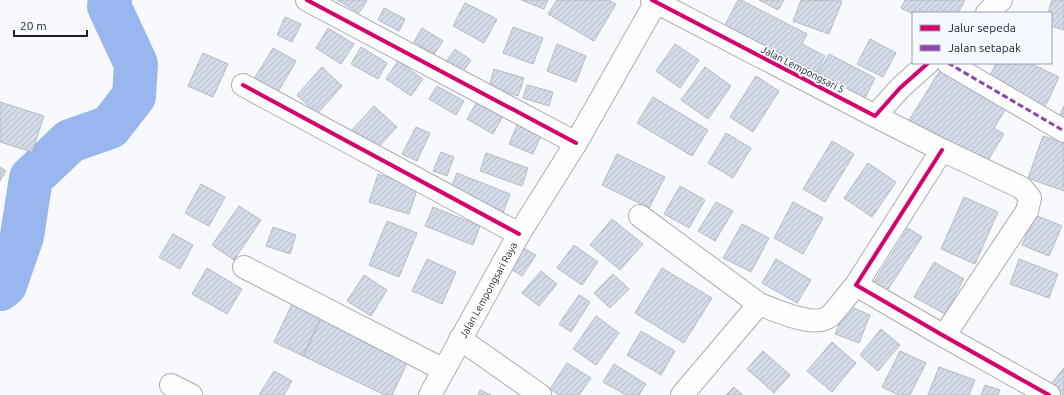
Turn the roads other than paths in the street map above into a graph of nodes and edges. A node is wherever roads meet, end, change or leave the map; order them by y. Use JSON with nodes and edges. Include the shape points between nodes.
{"nodes":[{"id":1,"x":307,"y":0,"type":"edge"},
{"id":2,"x":1001,"y":0,"type":"edge"},
{"id":3,"x":655,"y":1,"type":"edge"},
{"id":4,"x":988,"y":12,"type":"edge"},
{"id":5,"x":927,"y":64,"type":"edge"},
{"id":6,"x":950,"y":64,"type":"edge"},
{"id":7,"x":243,"y":85,"type":"dead end"},
{"id":8,"x":875,"y":116,"type":"junction"},
{"id":9,"x":1064,"y":131,"type":"edge"},
{"id":10,"x":576,"y":143,"type":"junction"},
{"id":11,"x":942,"y":150,"type":"junction"},
{"id":12,"x":640,"y":216,"type":"dead end"},
{"id":13,"x":519,"y":234,"type":"junction"},
{"id":14,"x":244,"y":267,"type":"dead end"},
{"id":15,"x":856,"y":284,"type":"junction"},
{"id":16,"x":759,"y":304,"type":"junction"},
{"id":17,"x":944,"y":336,"type":"junction"},
{"id":18,"x":460,"y":338,"type":"junction"},
{"id":19,"x":444,"y":370,"type":"junction"},
{"id":20,"x":170,"y":385,"type":"dead end"},
{"id":21,"x":191,"y":395,"type":"edge"},
{"id":22,"x":430,"y":395,"type":"edge"},
{"id":23,"x":540,"y":395,"type":"edge"},
{"id":24,"x":682,"y":395,"type":"edge"},
{"id":25,"x":1049,"y":395,"type":"edge"}],
"edges":[{"from":1,"to":10,"type":"street"},
{"from":2,"to":4,"type":"street"},
{"from":3,"to":8,"type":"street","name":"Jalan Lempongsari 5"},
{"from":3,"to":10,"type":"street","name":"Jalan Lempongsari Raya"},
{"from":5,"to":8,"type":"street","via":[[900,88]]},
{"from":6,"to":9,"type":"street"},
{"from":7,"to":13,"type":"street"},
{"from":8,"to":11,"type":"street","name":"Jalan Lempongsari 5"},
{"from":10,"to":13,"type":"street","name":"Jalan Lempongsari Raya"},
{"from":11,"to":15,"type":"street"},
{"from":11,"to":17,"type":"street","name":"Jalan Lempongsari 5","via":[[1022,188],[1030,198],[1027,211]]},
{"from":12,"to":16,"type":"street"},
{"from":13,"to":18,"type":"street","name":"Jalan Lempongsari Raya"},
{"from":14,"to":19,"type":"street"},
{"from":15,"to":16,"type":"street","via":[[829,317],[817,321],[805,320]]},
{"from":15,"to":17,"type":"street"},
{"from":16,"to":24,"type":"street"},
{"from":17,"to":25,"type":"street"},
{"from":18,"to":19,"type":"street","name":"Jalan Lempongsari Raya"},
{"from":18,"to":23,"type":"street"},
{"from":19,"to":22,"type":"street","name":"Jalan Lempongsari Raya"},
{"from":20,"to":21,"type":"street"}]}
